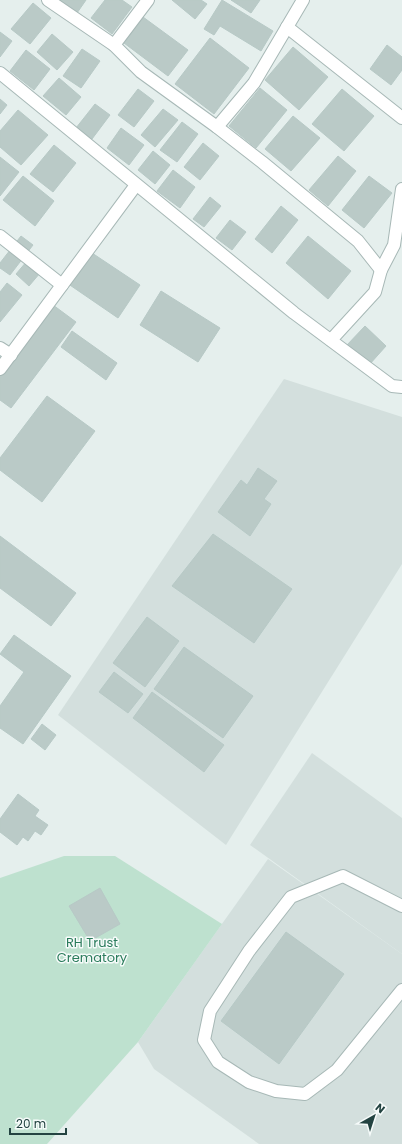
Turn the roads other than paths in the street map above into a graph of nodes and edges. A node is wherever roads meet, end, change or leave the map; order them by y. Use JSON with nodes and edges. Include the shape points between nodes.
{"nodes":[{"id":1,"x":48,"y":0,"type":"edge"},
{"id":2,"x":148,"y":0,"type":"edge"},
{"id":3,"x":303,"y":0,"type":"edge"},
{"id":4,"x":287,"y":27,"type":"junction"},
{"id":5,"x":114,"y":45,"type":"junction"},
{"id":6,"x":0,"y":72,"type":"edge"},
{"id":7,"x":402,"y":118,"type":"edge"},
{"id":8,"x":217,"y":127,"type":"junction"},
{"id":9,"x":136,"y":185,"type":"junction"},
{"id":10,"x":402,"y":189,"type":"edge"},
{"id":11,"x":0,"y":236,"type":"edge"},
{"id":12,"x":381,"y":270,"type":"junction"},
{"id":13,"x":62,"y":285,"type":"junction"},
{"id":14,"x":331,"y":340,"type":"junction"},
{"id":15,"x":0,"y":348,"type":"edge"},
{"id":16,"x":11,"y":355,"type":"junction"},
{"id":17,"x":0,"y":369,"type":"edge"},
{"id":18,"x":402,"y":387,"type":"edge"},
{"id":19,"x":402,"y":906,"type":"edge"},
{"id":20,"x":402,"y":990,"type":"edge"}],
"edges":[{"from":1,"to":5,"type":"street"},
{"from":2,"to":5,"type":"street"},
{"from":3,"to":4,"type":"street"},
{"from":4,"to":7,"type":"street"},
{"from":4,"to":8,"type":"street","via":[[254,83]]},
{"from":5,"to":8,"type":"street","via":[[141,72]]},
{"from":6,"to":9,"type":"street"},
{"from":8,"to":12,"type":"street","via":[[358,241]]},
{"from":9,"to":13,"type":"street"},
{"from":9,"to":14,"type":"street"},
{"from":10,"to":12,"type":"street","via":[[394,245]]},
{"from":11,"to":13,"type":"street"},
{"from":12,"to":14,"type":"street","via":[[375,292]]},
{"from":13,"to":16,"type":"street"},
{"from":14,"to":18,"type":"street","via":[[392,386]]},
{"from":15,"to":16,"type":"street"},
{"from":16,"to":17,"type":"street"},
{"from":19,"to":20,"type":"street","via":[[343,876],[292,897],[249,951],[210,1011],[204,1040],[218,1062],[249,1082],[276,1091],[305,1094],[337,1070]]}]}
